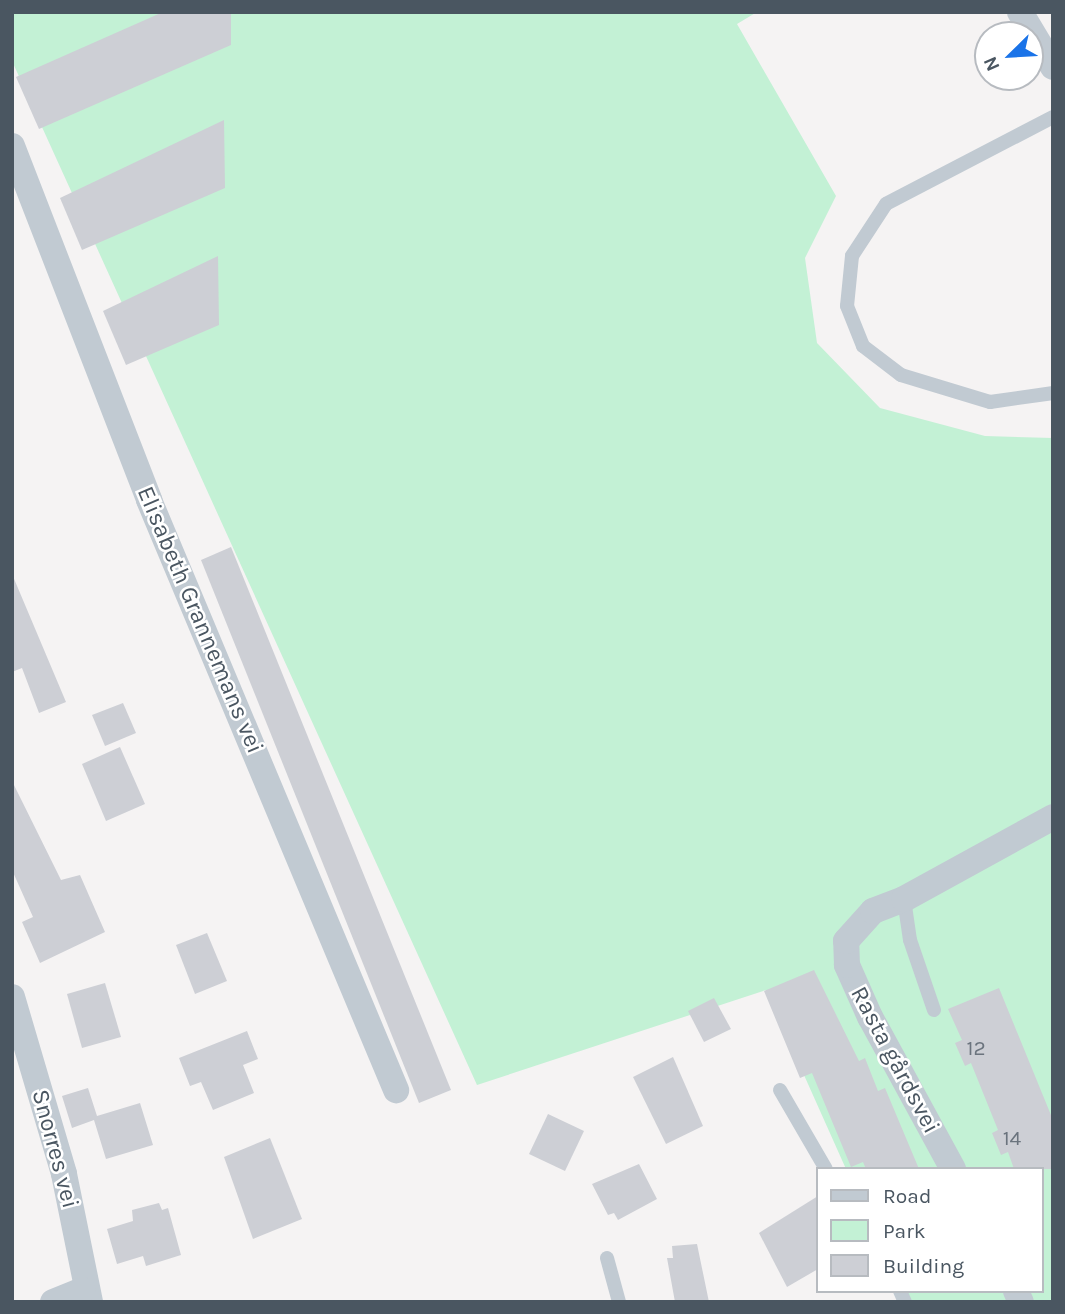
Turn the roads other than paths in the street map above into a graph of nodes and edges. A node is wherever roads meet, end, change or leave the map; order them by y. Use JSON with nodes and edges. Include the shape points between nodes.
{"nodes":[{"id":1,"x":1020,"y":12,"type":"edge"},
{"id":2,"x":1051,"y":57,"type":"edge"},
{"id":3,"x":1053,"y":117,"type":"edge"},
{"id":4,"x":12,"y":146,"type":"edge"},
{"id":5,"x":1053,"y":393,"type":"edge"},
{"id":6,"x":1053,"y":817,"type":"edge"},
{"id":7,"x":904,"y":899,"type":"junction"},
{"id":8,"x":12,"y":997,"type":"edge"},
{"id":9,"x":934,"y":1010,"type":"dead end"},
{"id":10,"x":396,"y":1090,"type":"dead end"},
{"id":11,"x":780,"y":1090,"type":"dead end"},
{"id":12,"x":826,"y":1167,"type":"edge"},
{"id":13,"x":952,"y":1167,"type":"edge"},
{"id":14,"x":607,"y":1258,"type":"dead end"},
{"id":15,"x":87,"y":1296,"type":"edge"},
{"id":16,"x":53,"y":1302,"type":"edge"},
{"id":17,"x":619,"y":1302,"type":"edge"}],
"edges":[{"from":1,"to":2,"type":"street"},
{"from":3,"to":5,"type":"lane","via":[[886,204],[852,256],[847,306],[863,346],[901,375],[990,402]]},
{"from":4,"to":10,"type":"street","name":"Elisabeth Grannemans vei","via":[[149,500]]},
{"from":6,"to":7,"type":"street","name":"Rasta gårdsvei"},
{"from":7,"to":9,"type":"lane","via":[[909,940]]},
{"from":7,"to":13,"type":"street","name":"Rasta gårdsvei","via":[[873,911],[852,928],[846,941],[847,965]]},
{"from":8,"to":15,"type":"street","name":"Snorres vei","via":[[64,1174]]},
{"from":11,"to":12,"type":"lane"},
{"from":14,"to":17,"type":"lane"},
{"from":15,"to":16,"type":"street"}]}
